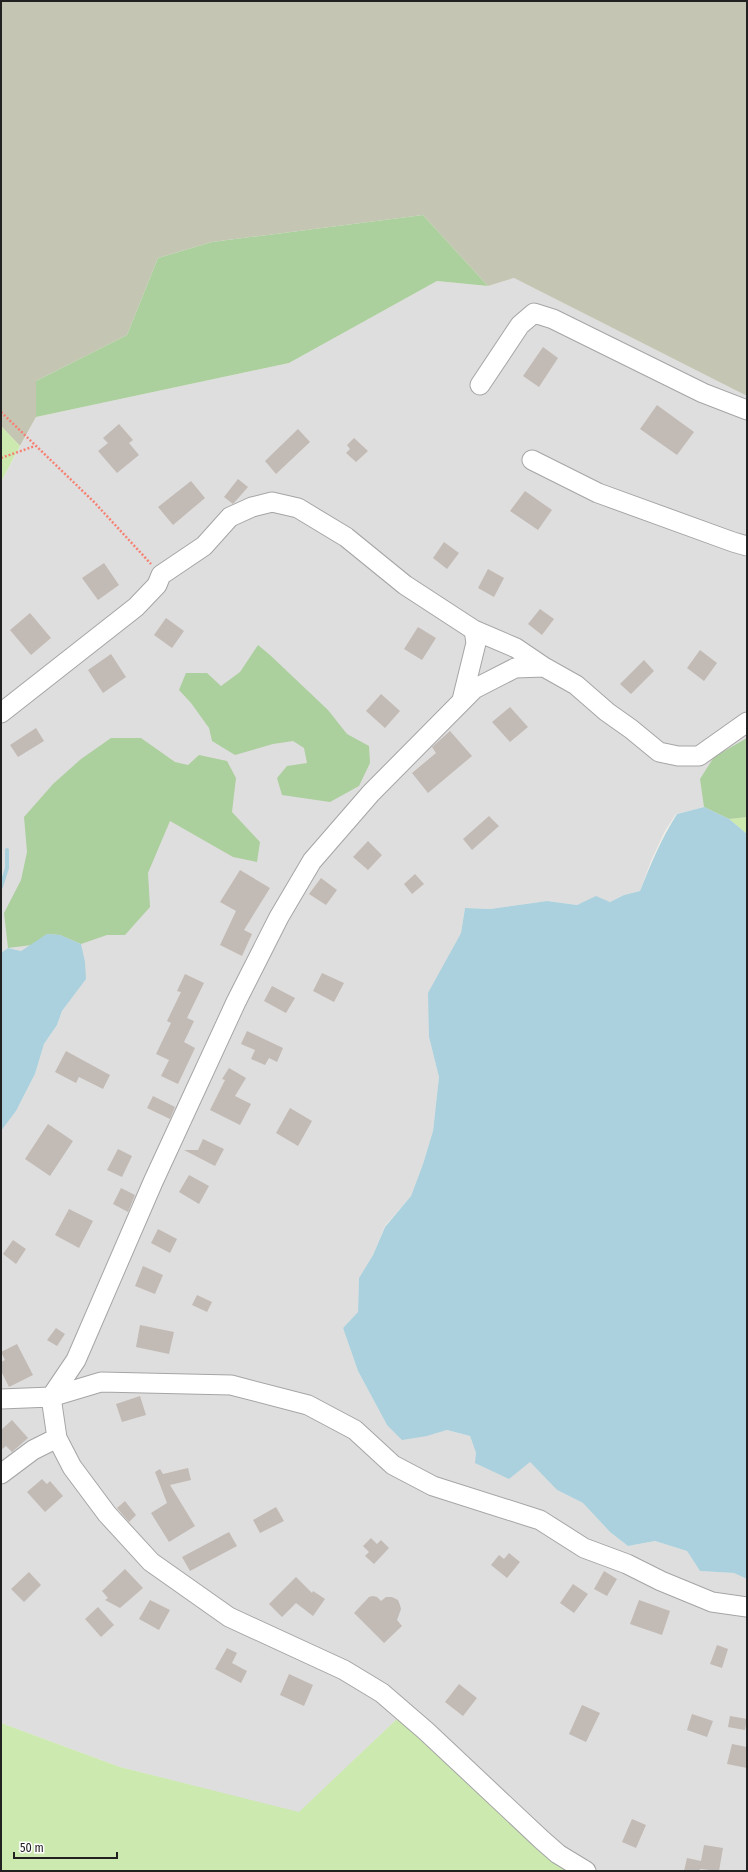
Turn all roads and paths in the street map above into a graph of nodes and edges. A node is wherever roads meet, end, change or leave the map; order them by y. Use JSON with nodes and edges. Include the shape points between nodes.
{"nodes":[{"id":1,"x":480,"y":384,"type":"dead end"},
{"id":2,"x":747,"y":410,"type":"edge"},
{"id":3,"x":1,"y":412,"type":"edge"},
{"id":4,"x":35,"y":446,"type":"junction"},
{"id":5,"x":1,"y":458,"type":"edge"},
{"id":6,"x":532,"y":460,"type":"dead end"},
{"id":7,"x":747,"y":546,"type":"edge"},
{"id":8,"x":161,"y":575,"type":"junction"},
{"id":9,"x":474,"y":630,"type":"junction"},
{"id":10,"x":544,"y":667,"type":"junction"},
{"id":11,"x":462,"y":700,"type":"junction"},
{"id":12,"x":1,"y":713,"type":"edge"},
{"id":13,"x":747,"y":722,"type":"edge"},
{"id":14,"x":51,"y":1397,"type":"junction"},
{"id":15,"x":1,"y":1399,"type":"edge"},
{"id":16,"x":58,"y":1438,"type":"junction"},
{"id":17,"x":1,"y":1474,"type":"edge"},
{"id":18,"x":747,"y":1607,"type":"edge"},
{"id":19,"x":586,"y":1871,"type":"edge"}],
"edges":[{"from":1,"to":2,"type":"street","via":[[520,325],[534,314],[553,319],[703,393]]},
{"from":3,"to":4,"type":"path"},
{"from":4,"to":5,"type":"path"},
{"from":4,"to":8,"type":"path","via":[[94,502]]},
{"from":6,"to":7,"type":"street","via":[[598,493]]},
{"from":8,"to":9,"type":"street","via":[[204,546],[230,517],[252,507],[272,502],[298,508],[346,537],[404,585]]},
{"from":8,"to":12,"type":"street","via":[[157,585],[136,607]]},
{"from":9,"to":10,"type":"street","via":[[516,648]]},
{"from":9,"to":11,"type":"street","via":[[476,643]]},
{"from":10,"to":11,"type":"street","via":[[514,668],[474,689]]},
{"from":10,"to":13,"type":"street","via":[[576,685],[659,752],[678,756],[698,756]]},
{"from":11,"to":14,"type":"street","via":[[371,793],[312,860],[279,917],[236,1002],[153,1182],[76,1360]]},
{"from":14,"to":15,"type":"street"},
{"from":14,"to":16,"type":"street"},
{"from":14,"to":18,"type":"street","via":[[101,1382],[231,1385],[308,1406],[355,1430],[394,1465],[432,1486],[540,1520],[584,1548],[712,1602]]},
{"from":16,"to":17,"type":"street","via":[[33,1450]]},
{"from":16,"to":19,"type":"street","via":[[72,1467],[107,1514],[151,1562],[229,1617],[344,1670],[382,1693],[558,1854]]}]}
